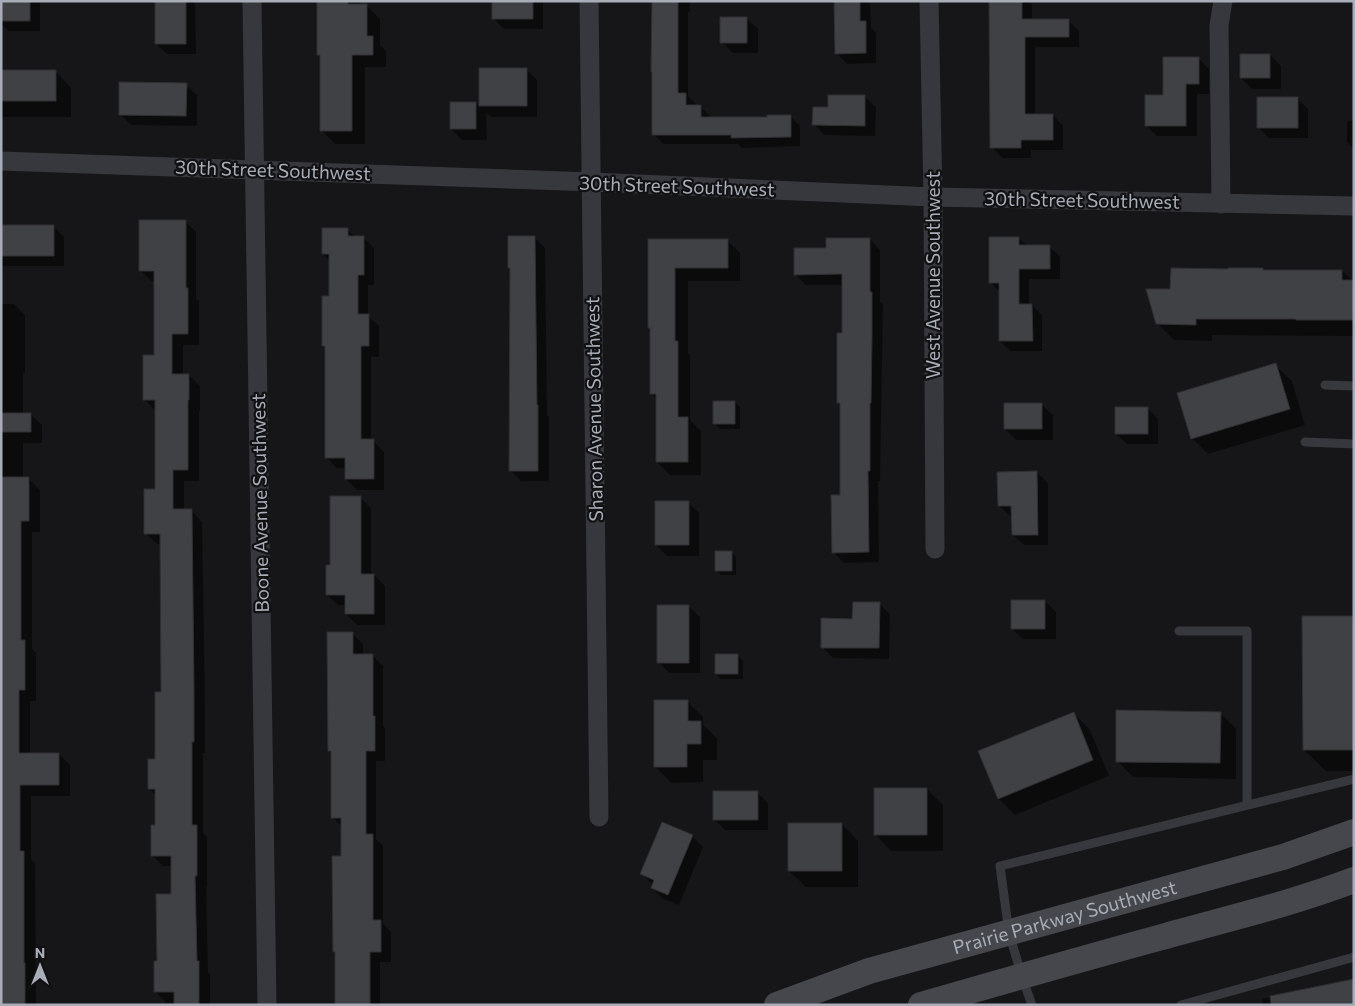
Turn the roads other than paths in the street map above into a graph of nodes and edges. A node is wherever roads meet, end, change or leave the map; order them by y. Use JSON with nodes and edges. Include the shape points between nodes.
{"nodes":[{"id":1,"x":252,"y":1,"type":"edge"},
{"id":2,"x":589,"y":1,"type":"edge"},
{"id":3,"x":929,"y":1,"type":"edge"},
{"id":4,"x":1223,"y":1,"type":"edge"},
{"id":5,"x":1,"y":161,"type":"edge"},
{"id":6,"x":255,"y":170,"type":"junction"},
{"id":7,"x":592,"y":182,"type":"junction"},
{"id":8,"x":933,"y":197,"type":"junction"},
{"id":9,"x":1221,"y":204,"type":"junction"},
{"id":10,"x":1354,"y":206,"type":"edge"},
{"id":11,"x":1325,"y":385,"type":"dead end"},
{"id":12,"x":1354,"y":386,"type":"edge"},
{"id":13,"x":1305,"y":442,"type":"dead end"},
{"id":14,"x":1354,"y":444,"type":"edge"},
{"id":15,"x":935,"y":549,"type":"dead end"},
{"id":16,"x":1179,"y":631,"type":"dead end"},
{"id":17,"x":1354,"y":779,"type":"edge"},
{"id":18,"x":1247,"y":805,"type":"junction"},
{"id":19,"x":599,"y":817,"type":"dead end"},
{"id":20,"x":1354,"y":832,"type":"edge"},
{"id":21,"x":1354,"y":880,"type":"edge"},
{"id":22,"x":1009,"y":933,"type":"junction"},
{"id":23,"x":1354,"y":957,"type":"edge"},
{"id":24,"x":1022,"y":976,"type":"junction"},
{"id":25,"x":267,"y":1005,"type":"edge"},
{"id":26,"x":777,"y":1005,"type":"edge"},
{"id":27,"x":921,"y":1005,"type":"edge"},
{"id":28,"x":1032,"y":1005,"type":"edge"},
{"id":29,"x":1181,"y":1005,"type":"edge"}],
"edges":[{"from":1,"to":6,"type":"street","name":"Boone Avenue Southwest"},
{"from":2,"to":7,"type":"street","name":"Sharon Avenue Southwest"},
{"from":3,"to":8,"type":"street","name":"West Avenue Southwest"},
{"from":4,"to":9,"type":"street","via":[[1219,25]]},
{"from":5,"to":6,"type":"street","name":"30th Street Southwest"},
{"from":6,"to":7,"type":"street","name":"30th Street Southwest"},
{"from":6,"to":25,"type":"street","name":"Boone Avenue Southwest"},
{"from":7,"to":8,"type":"street","name":"30th Street Southwest"},
{"from":7,"to":19,"type":"street","name":"Sharon Avenue Southwest"},
{"from":8,"to":9,"type":"street","name":"30th Street Southwest"},
{"from":8,"to":15,"type":"street","name":"West Avenue Southwest"},
{"from":9,"to":10,"type":"street","name":"30th Street Southwest"},
{"from":11,"to":12,"type":"lane"},
{"from":13,"to":14,"type":"lane"},
{"from":16,"to":18,"type":"lane","via":[[1247,631]]},
{"from":17,"to":18,"type":"lane"},
{"from":18,"to":22,"type":"lane","via":[[1000,866]]},
{"from":20,"to":22,"type":"street","name":"Prairie Parkway Southwest","via":[[1283,858]]},
{"from":21,"to":24,"type":"street","via":[[1263,911]]},
{"from":22,"to":24,"type":"lane"},
{"from":22,"to":26,"type":"street","name":"Prairie Parkway Southwest","via":[[869,971]]},
{"from":23,"to":29,"type":"lane"},
{"from":24,"to":27,"type":"street"},
{"from":24,"to":28,"type":"lane"}]}
